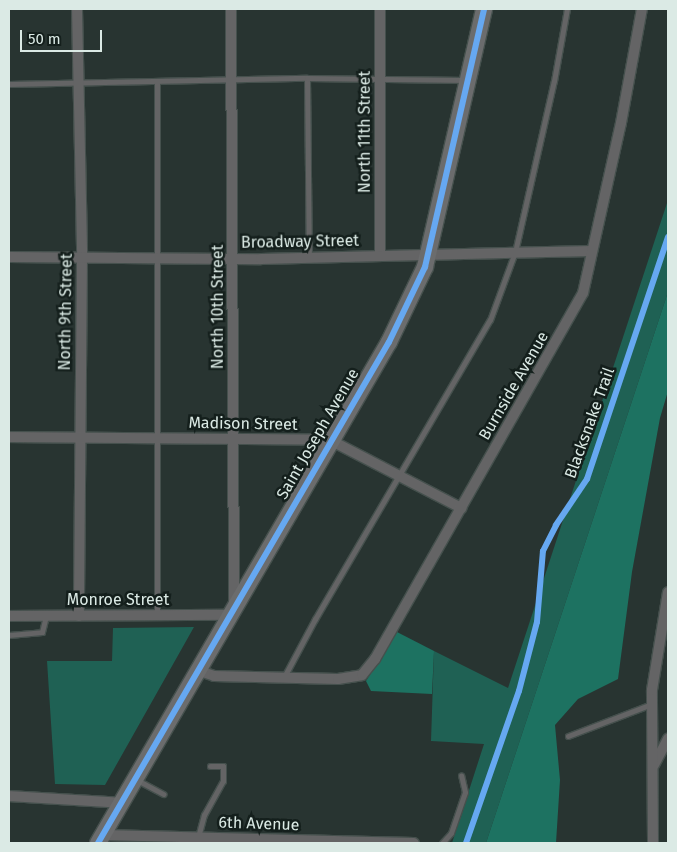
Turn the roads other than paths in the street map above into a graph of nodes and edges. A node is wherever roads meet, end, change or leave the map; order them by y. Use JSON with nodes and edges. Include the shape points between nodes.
{"nodes":[{"id":1,"x":77,"y":9,"type":"edge"},
{"id":2,"x":231,"y":9,"type":"edge"},
{"id":3,"x":380,"y":9,"type":"edge"},
{"id":4,"x":484,"y":9,"type":"edge"},
{"id":5,"x":566,"y":9,"type":"edge"},
{"id":6,"x":642,"y":9,"type":"edge"},
{"id":7,"x":307,"y":78,"type":"junction"},
{"id":8,"x":380,"y":80,"type":"junction"},
{"id":9,"x":468,"y":80,"type":"junction"},
{"id":10,"x":231,"y":81,"type":"junction"},
{"id":11,"x":157,"y":82,"type":"junction"},
{"id":12,"x":78,"y":83,"type":"junction"},
{"id":13,"x":9,"y":84,"type":"edge"},
{"id":14,"x":592,"y":251,"type":"junction"},
{"id":15,"x":514,"y":252,"type":"junction"},
{"id":16,"x":430,"y":254,"type":"junction"},
{"id":17,"x":380,"y":256,"type":"junction"},
{"id":18,"x":9,"y":257,"type":"edge"},
{"id":19,"x":82,"y":257,"type":"junction"},
{"id":20,"x":309,"y":258,"type":"junction"},
{"id":21,"x":155,"y":259,"type":"junction"},
{"id":22,"x":232,"y":259,"type":"junction"},
{"id":23,"x":9,"y":437,"type":"edge"},
{"id":24,"x":79,"y":437,"type":"junction"},
{"id":25,"x":156,"y":437,"type":"junction"},
{"id":26,"x":233,"y":438,"type":"junction"},
{"id":27,"x":330,"y":440,"type":"junction"},
{"id":28,"x":397,"y":477,"type":"junction"},
{"id":29,"x":461,"y":508,"type":"junction"},
{"id":30,"x":668,"y":592,"type":"edge"},
{"id":31,"x":231,"y":611,"type":"junction"},
{"id":32,"x":157,"y":615,"type":"junction"},
{"id":33,"x":9,"y":616,"type":"edge"},
{"id":34,"x":46,"y":616,"type":"junction"},
{"id":35,"x":78,"y":616,"type":"junction"},
{"id":36,"x":9,"y":635,"type":"edge"},
{"id":37,"x":197,"y":670,"type":"junction"},
{"id":38,"x":284,"y":678,"type":"junction"},
{"id":39,"x":653,"y":704,"type":"junction"},
{"id":40,"x":568,"y":736,"type":"dead end"},
{"id":41,"x":668,"y":739,"type":"edge"},
{"id":42,"x":210,"y":766,"type":"dead end"},
{"id":43,"x":653,"y":769,"type":"junction"},
{"id":44,"x":461,"y":775,"type":"dead end"},
{"id":45,"x":136,"y":780,"type":"junction"},
{"id":46,"x":163,"y":794,"type":"dead end"},
{"id":47,"x":9,"y":796,"type":"edge"},
{"id":48,"x":124,"y":803,"type":"junction"},
{"id":49,"x":198,"y":837,"type":"junction"},
{"id":50,"x":101,"y":839,"type":"edge"},
{"id":51,"x":414,"y":843,"type":"edge"},
{"id":52,"x":442,"y":843,"type":"edge"},
{"id":53,"x":653,"y":843,"type":"edge"}],
"edges":[{"from":1,"to":12,"type":"street","name":"North 9th Street"},
{"from":2,"to":10,"type":"street","name":"North 10th Street"},
{"from":3,"to":8,"type":"street","name":"North 11th Street"},
{"from":4,"to":9,"type":"main road","name":"Saint Joseph Avenue"},
{"from":5,"to":15,"type":"lane","via":[[554,81]]},
{"from":6,"to":14,"type":"street","name":"Burnside Avenue"},
{"from":7,"to":8,"type":"lane"},
{"from":7,"to":10,"type":"lane"},
{"from":7,"to":20,"type":"lane"},
{"from":8,"to":9,"type":"lane"},
{"from":8,"to":17,"type":"street","name":"North 11th Street"},
{"from":9,"to":16,"type":"main road","name":"Saint Joseph Avenue"},
{"from":10,"to":11,"type":"lane"},
{"from":10,"to":22,"type":"street","name":"North 10th Street"},
{"from":11,"to":12,"type":"lane"},
{"from":11,"to":21,"type":"lane"},
{"from":12,"to":13,"type":"lane"},
{"from":12,"to":19,"type":"street","name":"North 9th Street"},
{"from":14,"to":15,"type":"street","name":"Broadway Street"},
{"from":14,"to":29,"type":"street","name":"Burnside Avenue","via":[[583,293]]},
{"from":15,"to":16,"type":"street","name":"Broadway Street"},
{"from":15,"to":28,"type":"lane","via":[[490,320]]},
{"from":16,"to":17,"type":"street","name":"Broadway Street"},
{"from":16,"to":27,"type":"main road","name":"Saint Joseph Avenue","via":[[389,342]]},
{"from":17,"to":20,"type":"street","name":"Broadway Street"},
{"from":18,"to":19,"type":"street","name":"Broadway Street"},
{"from":19,"to":21,"type":"street","name":"Broadway Street"},
{"from":19,"to":24,"type":"street","name":"North 9th Street"},
{"from":20,"to":22,"type":"street","name":"Broadway Street"},
{"from":21,"to":22,"type":"street","name":"Broadway Street"},
{"from":21,"to":25,"type":"lane"},
{"from":22,"to":26,"type":"street","name":"North 10th Street"},
{"from":23,"to":24,"type":"street","name":"Madison Street"},
{"from":24,"to":25,"type":"street","name":"Madison Street"},
{"from":24,"to":35,"type":"street","name":"North 9th Street"},
{"from":25,"to":26,"type":"street","name":"Madison Street"},
{"from":25,"to":32,"type":"lane"},
{"from":26,"to":27,"type":"street","name":"Madison Street"},
{"from":26,"to":31,"type":"street","name":"North 10th Street"},
{"from":27,"to":28,"type":"street","name":"Madison Street"},
{"from":27,"to":31,"type":"main road","name":"Saint Joseph Avenue"},
{"from":28,"to":29,"type":"street","name":"Madison Street"},
{"from":28,"to":38,"type":"lane"},
{"from":29,"to":38,"type":"street","name":"Burnside Avenue","via":[[366,671],[338,680]]},
{"from":30,"to":39,"type":"street","via":[[657,651]]},
{"from":31,"to":32,"type":"street","name":"Monroe Street"},
{"from":31,"to":37,"type":"main road","name":"Saint Joseph Avenue"},
{"from":32,"to":35,"type":"street","name":"Monroe Street"},
{"from":33,"to":34,"type":"street","name":"Monroe Street"},
{"from":34,"to":35,"type":"street","name":"Monroe Street"},
{"from":34,"to":36,"type":"lane","via":[[42,632]]},
{"from":37,"to":38,"type":"street","name":"Burnside Avenue","via":[[214,676]]},
{"from":37,"to":45,"type":"main road","name":"Saint Joseph Avenue"},
{"from":39,"to":40,"type":"lane"},
{"from":39,"to":43,"type":"street"},
{"from":41,"to":43,"type":"street"},
{"from":42,"to":49,"type":"lane","via":[[223,766],[223,781],[204,815]]},
{"from":43,"to":53,"type":"street"},
{"from":44,"to":52,"type":"lane","via":[[465,792],[451,833]]},
{"from":45,"to":46,"type":"lane"},
{"from":45,"to":48,"type":"main road","name":"Saint Joseph Avenue"},
{"from":47,"to":48,"type":"street"},
{"from":48,"to":50,"type":"main road","name":"Saint Joseph Avenue"},
{"from":49,"to":50,"type":"street","name":"6th Avenue"},
{"from":49,"to":51,"type":"street","name":"6th Avenue"}]}
